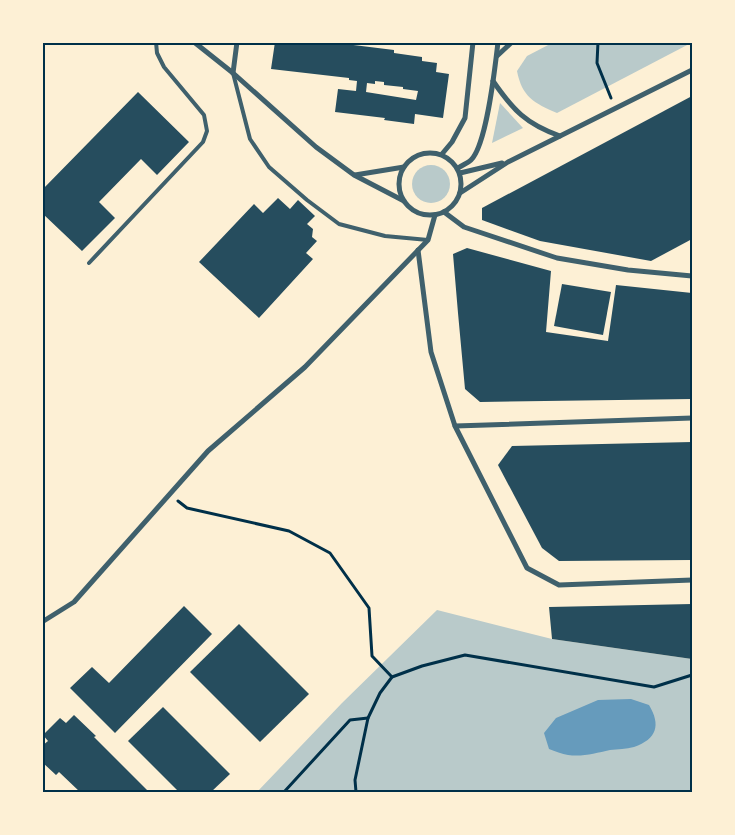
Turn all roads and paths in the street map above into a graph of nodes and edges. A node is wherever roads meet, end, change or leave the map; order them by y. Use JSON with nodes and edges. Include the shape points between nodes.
{"nodes":[{"id":1,"x":156,"y":42,"type":"edge"},
{"id":2,"x":194,"y":42,"type":"edge"},
{"id":3,"x":237,"y":42,"type":"edge"},
{"id":4,"x":473,"y":42,"type":"edge"},
{"id":5,"x":498,"y":42,"type":"edge"},
{"id":6,"x":512,"y":42,"type":"edge"},
{"id":7,"x":598,"y":42,"type":"edge"},
{"id":8,"x":496,"y":56,"type":"junction"},
{"id":9,"x":692,"y":70,"type":"edge"},
{"id":10,"x":233,"y":73,"type":"junction"},
{"id":11,"x":493,"y":81,"type":"junction"},
{"id":12,"x":615,"y":108,"type":"junction"},
{"id":13,"x":560,"y":136,"type":"junction"},
{"id":14,"x":442,"y":154,"type":"junction"},
{"id":15,"x":508,"y":162,"type":"junction"},
{"id":16,"x":404,"y":167,"type":"junction"},
{"id":17,"x":459,"y":170,"type":"junction"},
{"id":18,"x":354,"y":175,"type":"junction"},
{"id":19,"x":460,"y":193,"type":"junction"},
{"id":20,"x":404,"y":201,"type":"junction"},
{"id":21,"x":444,"y":212,"type":"junction"},
{"id":22,"x":435,"y":215,"type":"junction"},
{"id":23,"x":428,"y":240,"type":"junction"},
{"id":24,"x":418,"y":250,"type":"junction"},
{"id":25,"x":89,"y":263,"type":"dead end"},
{"id":26,"x":692,"y":276,"type":"edge"},
{"id":27,"x":692,"y":418,"type":"edge"},
{"id":28,"x":455,"y":426,"type":"junction"},
{"id":29,"x":170,"y":494,"type":"junction"},
{"id":30,"x":692,"y":580,"type":"edge"},
{"id":31,"x":42,"y":622,"type":"edge"},
{"id":32,"x":692,"y":675,"type":"edge"},
{"id":33,"x":392,"y":677,"type":"junction"},
{"id":34,"x":368,"y":718,"type":"junction"},
{"id":35,"x":284,"y":792,"type":"edge"},
{"id":36,"x":356,"y":792,"type":"edge"}],
"edges":[{"from":1,"to":25,"type":"lane","via":[[164,67],[204,115],[207,130],[203,142]]},
{"from":2,"to":10,"type":"street"},
{"from":3,"to":10,"type":"street"},
{"from":4,"to":14,"type":"street","via":[[465,118]]},
{"from":5,"to":8,"type":"street"},
{"from":6,"to":8,"type":"street"},
{"from":7,"to":12,"type":"path","via":[[597,63]]},
{"from":8,"to":11,"type":"street"},
{"from":9,"to":12,"type":"street"},
{"from":10,"to":18,"type":"street","via":[[316,147]]},
{"from":10,"to":23,"type":"lane","via":[[250,139],[269,167],[307,200],[339,224],[385,236]]},
{"from":11,"to":13,"type":"street","via":[[520,116],[540,129]]},
{"from":11,"to":17,"type":"street","via":[[478,149]]},
{"from":12,"to":13,"type":"street"},
{"from":13,"to":15,"type":"street"},
{"from":14,"to":16,"type":"street","via":[[420,154]]},
{"from":14,"to":17,"type":"street"},
{"from":15,"to":17,"type":"street"},
{"from":15,"to":19,"type":"street"},
{"from":16,"to":18,"type":"street"},
{"from":16,"to":20,"type":"street","via":[[399,177]]},
{"from":17,"to":19,"type":"street","via":[[462,179]]},
{"from":18,"to":20,"type":"street"},
{"from":19,"to":21,"type":"street"},
{"from":20,"to":22,"type":"street","via":[[415,212]]},
{"from":21,"to":22,"type":"street"},
{"from":21,"to":26,"type":"street","via":[[464,227],[557,258],[628,270]]},
{"from":22,"to":23,"type":"street"},
{"from":23,"to":24,"type":"street"},
{"from":24,"to":28,"type":"street","via":[[431,352]]},
{"from":24,"to":29,"type":"street","via":[[304,367],[208,452]]},
{"from":27,"to":28,"type":"street"},
{"from":28,"to":30,"type":"street","via":[[527,568],[559,585]]},
{"from":29,"to":31,"type":"street","via":[[74,602]]},
{"from":29,"to":33,"type":"path","via":[[186,508],[289,532],[330,553],[369,608],[372,656]]},
{"from":32,"to":33,"type":"path","via":[[654,687],[465,656]]},
{"from":33,"to":34,"type":"path"},
{"from":34,"to":35,"type":"path","via":[[350,720]]},
{"from":34,"to":36,"type":"path","via":[[355,780]]}]}
